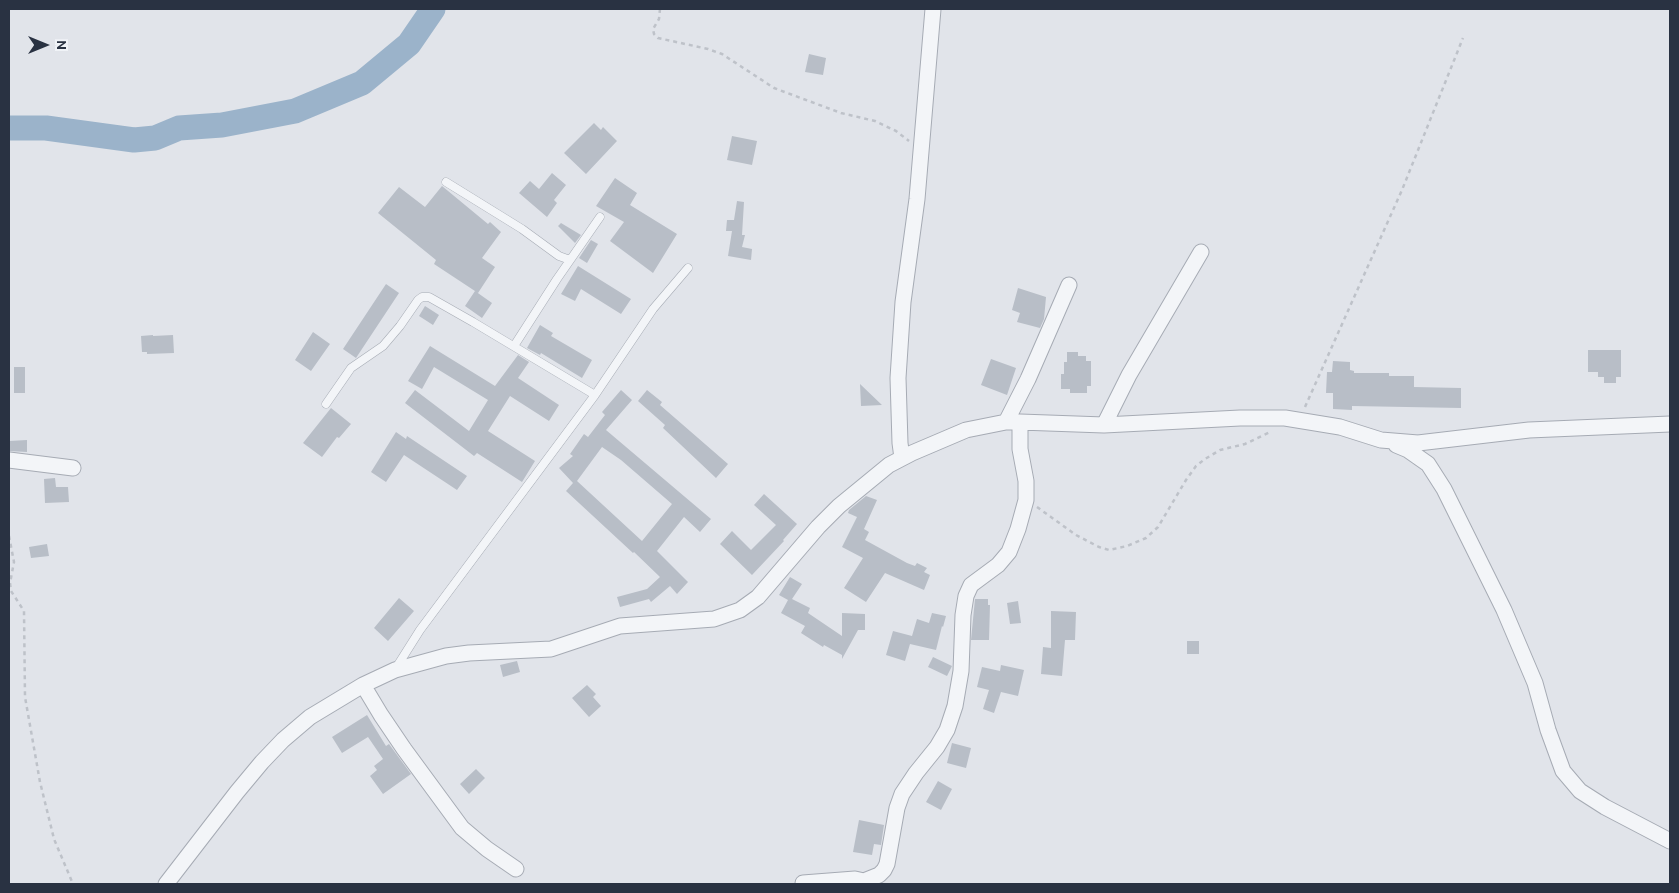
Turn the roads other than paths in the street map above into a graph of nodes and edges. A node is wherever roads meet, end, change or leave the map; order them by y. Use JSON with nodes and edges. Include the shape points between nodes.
{"nodes":[{"id":1,"x":934,"y":9,"type":"edge"},
{"id":2,"x":446,"y":182,"type":"dead end"},
{"id":3,"x":600,"y":217,"type":"dead end"},
{"id":4,"x":1202,"y":252,"type":"dead end"},
{"id":5,"x":570,"y":260,"type":"junction"},
{"id":6,"x":688,"y":268,"type":"dead end"},
{"id":7,"x":1069,"y":285,"type":"dead end"},
{"id":8,"x":514,"y":346,"type":"junction"},
{"id":9,"x":595,"y":395,"type":"junction"},
{"id":10,"x":326,"y":404,"type":"dead end"},
{"id":11,"x":1013,"y":422,"type":"junction"},
{"id":12,"x":1104,"y":424,"type":"junction"},
{"id":13,"x":1670,"y":424,"type":"edge"},
{"id":14,"x":1381,"y":440,"type":"junction"},
{"id":15,"x":902,"y":458,"type":"junction"},
{"id":16,"x":9,"y":460,"type":"edge"},
{"id":17,"x":73,"y":468,"type":"dead end"},
{"id":18,"x":394,"y":670,"type":"junction"},
{"id":19,"x":363,"y":685,"type":"junction"},
{"id":20,"x":1670,"y":841,"type":"edge"},
{"id":21,"x":516,"y":869,"type":"dead end"},
{"id":22,"x":803,"y":883,"type":"edge"},
{"id":23,"x":865,"y":883,"type":"edge"},
{"id":24,"x":166,"y":884,"type":"edge"}],
"edges":[{"from":1,"to":15,"type":"street","via":[[922,151],[902,302],[898,378]]},
{"from":2,"to":5,"type":"lane","via":[[558,256]]},
{"from":3,"to":5,"type":"lane"},
{"from":4,"to":12,"type":"street","via":[[1129,375]]},
{"from":5,"to":8,"type":"lane"},
{"from":6,"to":9,"type":"lane","via":[[653,309]]},
{"from":7,"to":11,"type":"street"},
{"from":8,"to":9,"type":"lane"},
{"from":8,"to":10,"type":"lane","via":[[429,297],[422,297],[383,346],[351,368]]},
{"from":9,"to":18,"type":"lane","via":[[420,630]]},
{"from":11,"to":12,"type":"street"},
{"from":11,"to":15,"type":"street","via":[[966,430]]},
{"from":11,"to":23,"type":"street","via":[[1026,481],[1026,500],[1014,543],[998,565],[971,585],[966,596],[961,672],[947,730],[902,794],[884,870]]},
{"from":12,"to":14,"type":"street","via":[[1292,418],[1340,427]]},
{"from":13,"to":14,"type":"street","via":[[1529,430],[1418,443]]},
{"from":14,"to":20,"type":"street","via":[[1408,450],[1428,464],[1444,489],[1504,610],[1535,683],[1563,771],[1580,791]]},
{"from":15,"to":18,"type":"street","via":[[839,506],[758,597],[740,610],[714,619],[620,626],[551,649],[470,652]]},
{"from":16,"to":17,"type":"street"},
{"from":18,"to":19,"type":"street"},
{"from":19,"to":21,"type":"street","via":[[381,716],[462,828]]},
{"from":19,"to":24,"type":"street","via":[[310,717],[283,740],[237,792]]},
{"from":22,"to":23,"type":"street","via":[[855,879]]}]}
